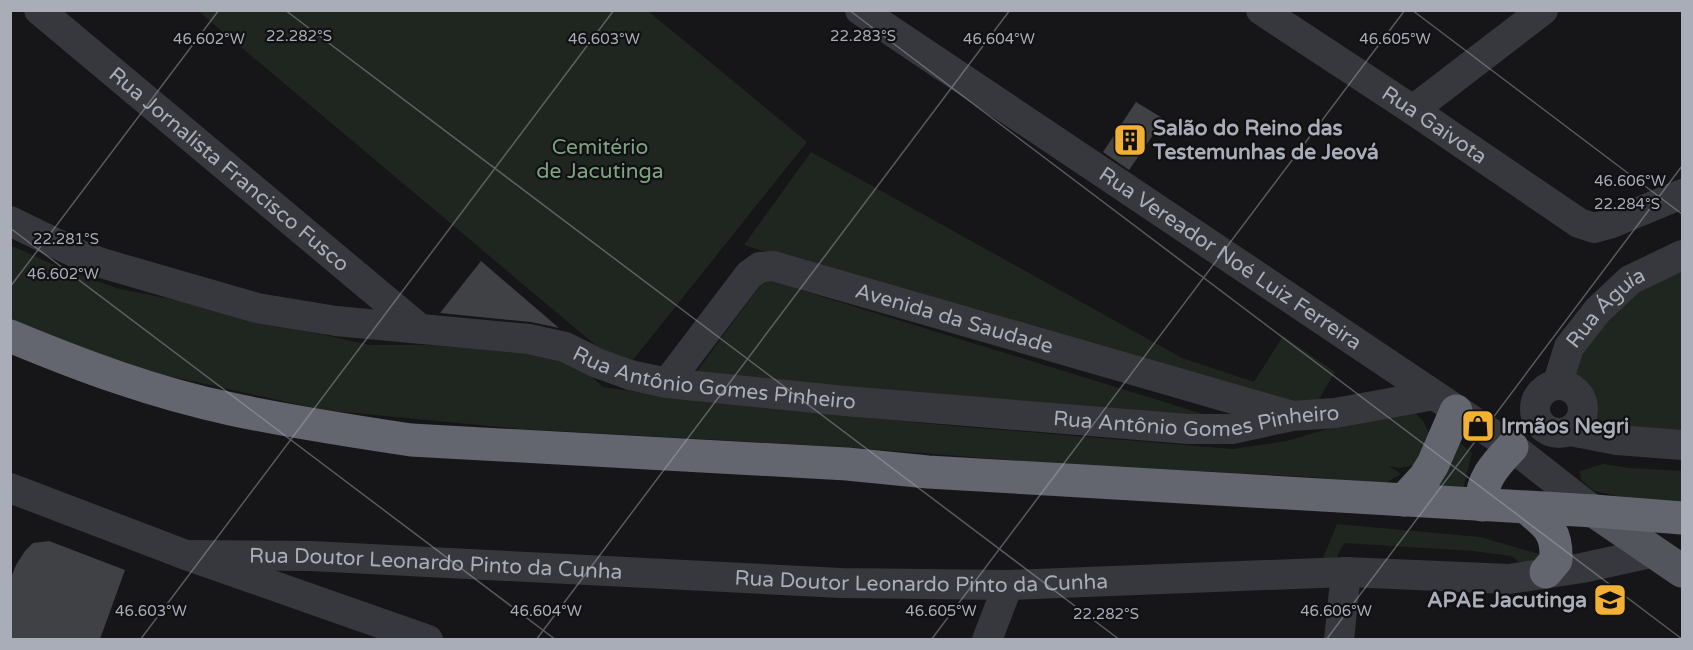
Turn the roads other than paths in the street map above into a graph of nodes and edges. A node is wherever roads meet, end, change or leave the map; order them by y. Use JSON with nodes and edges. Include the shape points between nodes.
{"nodes":[{"id":1,"x":39,"y":10,"type":"edge"},
{"id":2,"x":860,"y":10,"type":"edge"},
{"id":3,"x":1261,"y":10,"type":"edge"},
{"id":4,"x":1543,"y":10,"type":"edge"},
{"id":5,"x":1413,"y":110,"type":"junction"},
{"id":6,"x":1683,"y":194,"type":"edge"},
{"id":7,"x":10,"y":221,"type":"edge"},
{"id":8,"x":1683,"y":255,"type":"edge"},
{"id":9,"x":418,"y":328,"type":"junction"},
{"id":10,"x":10,"y":336,"type":"edge"},
{"id":11,"x":667,"y":383,"type":"junction"},
{"id":12,"x":1557,"y":385,"type":"junction"},
{"id":13,"x":1445,"y":403,"type":"junction"},
{"id":14,"x":1292,"y":416,"type":"junction"},
{"id":15,"x":1554,"y":428,"type":"junction"},
{"id":16,"x":1683,"y":445,"type":"edge"},
{"id":17,"x":1512,"y":447,"type":"junction"},
{"id":18,"x":1558,"y":481,"type":"junction"},
{"id":19,"x":14,"y":498,"type":"edge"},
{"id":20,"x":1404,"y":500,"type":"junction"},
{"id":21,"x":1482,"y":505,"type":"junction"},
{"id":22,"x":1527,"y":508,"type":"junction"},
{"id":23,"x":1594,"y":511,"type":"junction"},
{"id":24,"x":1683,"y":518,"type":"edge"},
{"id":25,"x":1655,"y":552,"type":"junction"},
{"id":26,"x":186,"y":555,"type":"junction"},
{"id":27,"x":1683,"y":571,"type":"edge"},
{"id":28,"x":1346,"y":572,"type":"junction"},
{"id":29,"x":1546,"y":572,"type":"junction"},
{"id":30,"x":1008,"y":585,"type":"junction"},
{"id":31,"x":428,"y":639,"type":"edge"},
{"id":32,"x":987,"y":639,"type":"edge"},
{"id":33,"x":1339,"y":639,"type":"edge"}],
"edges":[{"from":1,"to":9,"type":"street","name":"Rua Jornalista Francisco Fusco"},
{"from":2,"to":13,"type":"street","name":"Rua Vereador Noé Luiz Ferreira"},
{"from":3,"to":5,"type":"street","name":"Rua Gaivota"},
{"from":4,"to":5,"type":"street"},
{"from":5,"to":6,"type":"street","name":"Rua Gaivota","via":[[1579,223],[1594,228]]},
{"from":7,"to":9,"type":"street","name":"Rua Antônio Gomes Pinheiro","via":[[105,264],[257,308],[336,321]]},
{"from":8,"to":12,"type":"street","name":"Rua Águia","via":[[1630,280],[1598,310],[1569,347]]},
{"from":9,"to":11,"type":"street","name":"Rua Antônio Gomes Pinheiro","via":[[529,339],[565,347],[630,375]]},
{"from":10,"to":20,"type":"highway","via":[[88,368],[163,392],[219,406],[411,440]]},
{"from":11,"to":14,"type":"street","name":"Rua Antônio Gomes Pinheiro","via":[[1188,429],[1232,429]]},
{"from":11,"to":14,"type":"street","name":"Avenida da Saudade","via":[[749,275],[760,267],[773,266]]},
{"from":12,"to":15,"type":"street","via":[[1538,397],[1535,408]]},
{"from":12,"to":15,"type":"street","via":[[1577,393],[1583,414],[1579,424]]},
{"from":13,"to":14,"type":"street","name":"Rua Antônio Gomes Pinheiro"},
{"from":13,"to":17,"type":"street","name":"Rua Vereador Noé Luiz Ferreira"},
{"from":13,"to":20,"type":"highway","via":[[1433,464]]},
{"from":15,"to":16,"type":"street","via":[[1617,440]]},
{"from":15,"to":17,"type":"street"},
{"from":15,"to":18,"type":"street"},
{"from":17,"to":18,"type":"street","name":"Rua Vereador Noé Luiz Ferreira"},
{"from":17,"to":21,"type":"highway","via":[[1485,480]]},
{"from":18,"to":23,"type":"street","name":"Rua Vereador Noé Luiz Ferreira"},
{"from":19,"to":26,"type":"street"},
{"from":20,"to":21,"type":"highway"},
{"from":21,"to":22,"type":"highway"},
{"from":22,"to":23,"type":"highway"},
{"from":22,"to":29,"type":"highway","via":[[1557,542],[1556,560]]},
{"from":23,"to":24,"type":"highway"},
{"from":23,"to":25,"type":"main road"},
{"from":25,"to":27,"type":"main road"},
{"from":25,"to":29,"type":"street","name":"Rua Doutor Leonardo Pinto da Cunha"},
{"from":26,"to":30,"type":"street","name":"Rua Doutor Leonardo Pinto da Cunha","via":[[311,556],[841,583]]},
{"from":26,"to":31,"type":"street"},
{"from":28,"to":29,"type":"street","name":"Rua Doutor Leonardo Pinto da Cunha","via":[[1509,579]]},
{"from":28,"to":30,"type":"street","name":"Rua Doutor Leonardo Pinto da Cunha"},
{"from":28,"to":33,"type":"street"},
{"from":30,"to":32,"type":"street"}]}
